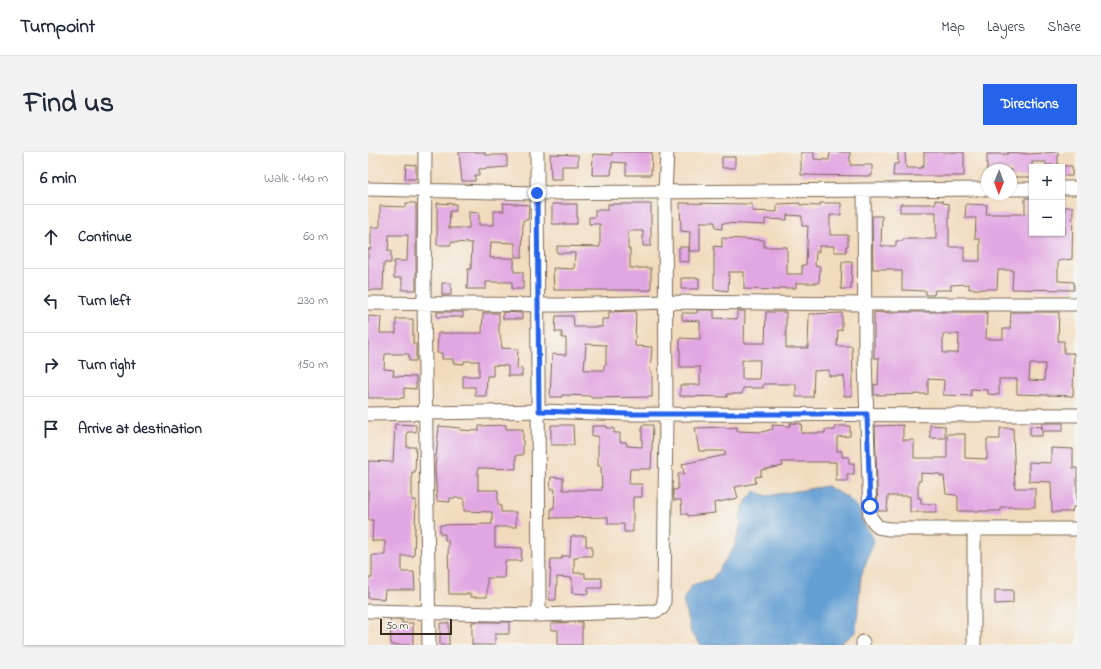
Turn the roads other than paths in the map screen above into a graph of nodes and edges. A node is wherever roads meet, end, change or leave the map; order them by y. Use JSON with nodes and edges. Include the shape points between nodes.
{"nodes":[{"id":1,"x":425,"y":152,"type":"edge"},
{"id":2,"x":537,"y":152,"type":"edge"},
{"id":3,"x":667,"y":152,"type":"edge"},
{"id":4,"x":1065,"y":188,"type":"edge"},
{"id":5,"x":1077,"y":188,"type":"edge"},
{"id":6,"x":368,"y":189,"type":"edge"},
{"id":7,"x":981,"y":189,"type":"edge"},
{"id":8,"x":1017,"y":189,"type":"edge"},
{"id":9,"x":1029,"y":189,"type":"edge"},
{"id":10,"x":864,"y":190,"type":"junction"},
{"id":11,"x":424,"y":191,"type":"junction"},
{"id":12,"x":666,"y":191,"type":"junction"},
{"id":13,"x":537,"y":193,"type":"junction"},
{"id":14,"x":424,"y":302,"type":"junction"},
{"id":15,"x":667,"y":302,"type":"junction"},
{"id":16,"x":368,"y":303,"type":"edge"},
{"id":17,"x":538,"y":304,"type":"junction"},
{"id":18,"x":865,"y":304,"type":"junction"},
{"id":19,"x":1077,"y":304,"type":"edge"},
{"id":20,"x":539,"y":411,"type":"junction"},
{"id":21,"x":368,"y":414,"type":"edge"},
{"id":22,"x":426,"y":414,"type":"junction"},
{"id":23,"x":666,"y":414,"type":"junction"},
{"id":24,"x":867,"y":414,"type":"junction"},
{"id":25,"x":1077,"y":415,"type":"edge"},
{"id":26,"x":974,"y":529,"type":"junction"},
{"id":27,"x":1077,"y":529,"type":"edge"},
{"id":28,"x":368,"y":611,"type":"edge"},
{"id":29,"x":430,"y":614,"type":"junction"},
{"id":30,"x":539,"y":615,"type":"junction"},
{"id":31,"x":429,"y":645,"type":"edge"},
{"id":32,"x":974,"y":645,"type":"edge"}],
"edges":[{"from":1,"to":11,"type":"street"},
{"from":2,"to":13,"type":"street"},
{"from":3,"to":12,"type":"street"},
{"from":4,"to":5,"type":"street"},
{"from":6,"to":11,"type":"street"},
{"from":7,"to":10,"type":"street"},
{"from":8,"to":9,"type":"street"},
{"from":10,"to":12,"type":"street"},
{"from":10,"to":18,"type":"street"},
{"from":11,"to":13,"type":"street"},
{"from":11,"to":14,"type":"street"},
{"from":12,"to":13,"type":"street"},
{"from":12,"to":15,"type":"street"},
{"from":13,"to":17,"type":"street"},
{"from":14,"to":16,"type":"street"},
{"from":14,"to":17,"type":"street"},
{"from":14,"to":22,"type":"street"},
{"from":15,"to":17,"type":"street"},
{"from":15,"to":18,"type":"street"},
{"from":15,"to":23,"type":"street"},
{"from":17,"to":20,"type":"street"},
{"from":18,"to":19,"type":"street"},
{"from":18,"to":24,"type":"street"},
{"from":20,"to":22,"type":"street"},
{"from":20,"to":23,"type":"street"},
{"from":20,"to":30,"type":"street"},
{"from":21,"to":22,"type":"street"},
{"from":22,"to":29,"type":"street"},
{"from":23,"to":24,"type":"street"},
{"from":23,"to":30,"type":"street","via":[[662,608],[656,611]]},
{"from":24,"to":25,"type":"street"},
{"from":24,"to":26,"type":"street","via":[[870,517],[878,527],[889,530]]},
{"from":26,"to":27,"type":"street"},
{"from":26,"to":32,"type":"street"},
{"from":28,"to":29,"type":"street"},
{"from":29,"to":30,"type":"street"},
{"from":29,"to":31,"type":"street"}]}
